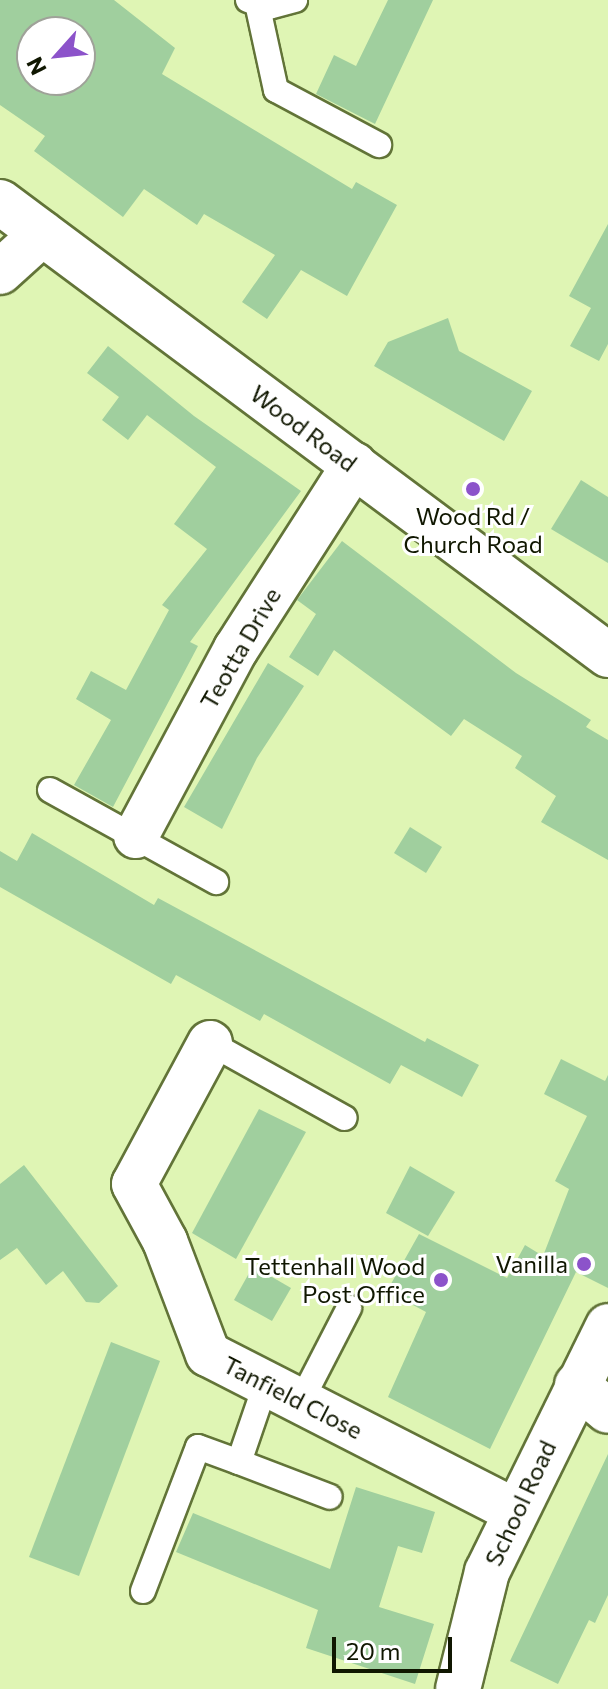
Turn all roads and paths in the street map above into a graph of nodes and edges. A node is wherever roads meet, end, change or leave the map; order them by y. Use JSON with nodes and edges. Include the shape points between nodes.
{"nodes":[{"id":1,"x":295,"y":0,"type":"edge"},
{"id":2,"x":253,"y":2,"type":"edge"},
{"id":3,"x":379,"y":145,"type":"dead end"},
{"id":4,"x":0,"y":202,"type":"edge"},
{"id":5,"x":42,"y":234,"type":"junction"},
{"id":6,"x":0,"y":272,"type":"edge"},
{"id":7,"x":354,"y":465,"type":"junction"},
{"id":8,"x":608,"y":655,"type":"edge"},
{"id":9,"x":50,"y":790,"type":"dead end"},
{"id":10,"x":136,"y":836,"type":"junction"},
{"id":11,"x":216,"y":882,"type":"dead end"},
{"id":12,"x":210,"y":1043,"type":"joint"},
{"id":13,"x":345,"y":1118,"type":"dead end"},
{"id":14,"x":349,"y":1308,"type":"dead end"},
{"id":15,"x":608,"y":1326,"type":"edge"},
{"id":16,"x":283,"y":1392,"type":"junction"},
{"id":17,"x":592,"y":1398,"type":"edge"},
{"id":18,"x":239,"y":1462,"type":"junction"},
{"id":19,"x":330,"y":1497,"type":"dead end"},
{"id":20,"x":515,"y":1511,"type":"junction"},
{"id":21,"x":143,"y":1591,"type":"dead end"},
{"id":22,"x":458,"y":1689,"type":"edge"}],
"edges":[{"from":1,"to":2,"type":"lane","via":[[269,7]]},
{"from":2,"to":3,"type":"lane","via":[[276,90]]},
{"from":4,"to":5,"type":"street","name":"Wood Road"},
{"from":5,"to":6,"type":"street"},
{"from":5,"to":7,"type":"street","name":"Wood Road"},
{"from":7,"to":8,"type":"street","name":"Wood Road"},
{"from":7,"to":10,"type":"street","name":"Teotta Drive","via":[[236,649]]},
{"from":9,"to":10,"type":"lane"},
{"from":10,"to":11,"type":"lane"},
{"from":12,"to":13,"type":"lane"},
{"from":12,"to":16,"type":"street","name":"Tanfield Close","via":[[134,1184],[165,1241],[208,1354]]},
{"from":14,"to":16,"type":"lane"},
{"from":15,"to":17,"type":"street","name":"School Road"},
{"from":16,"to":18,"type":"lane"},
{"from":16,"to":20,"type":"street","name":"Tanfield Close"},
{"from":17,"to":20,"type":"street","name":"School Road"},
{"from":18,"to":19,"type":"lane"},
{"from":18,"to":21,"type":"lane","via":[[198,1447]]},
{"from":20,"to":22,"type":"street","name":"School Road","via":[[487,1572]]}]}
